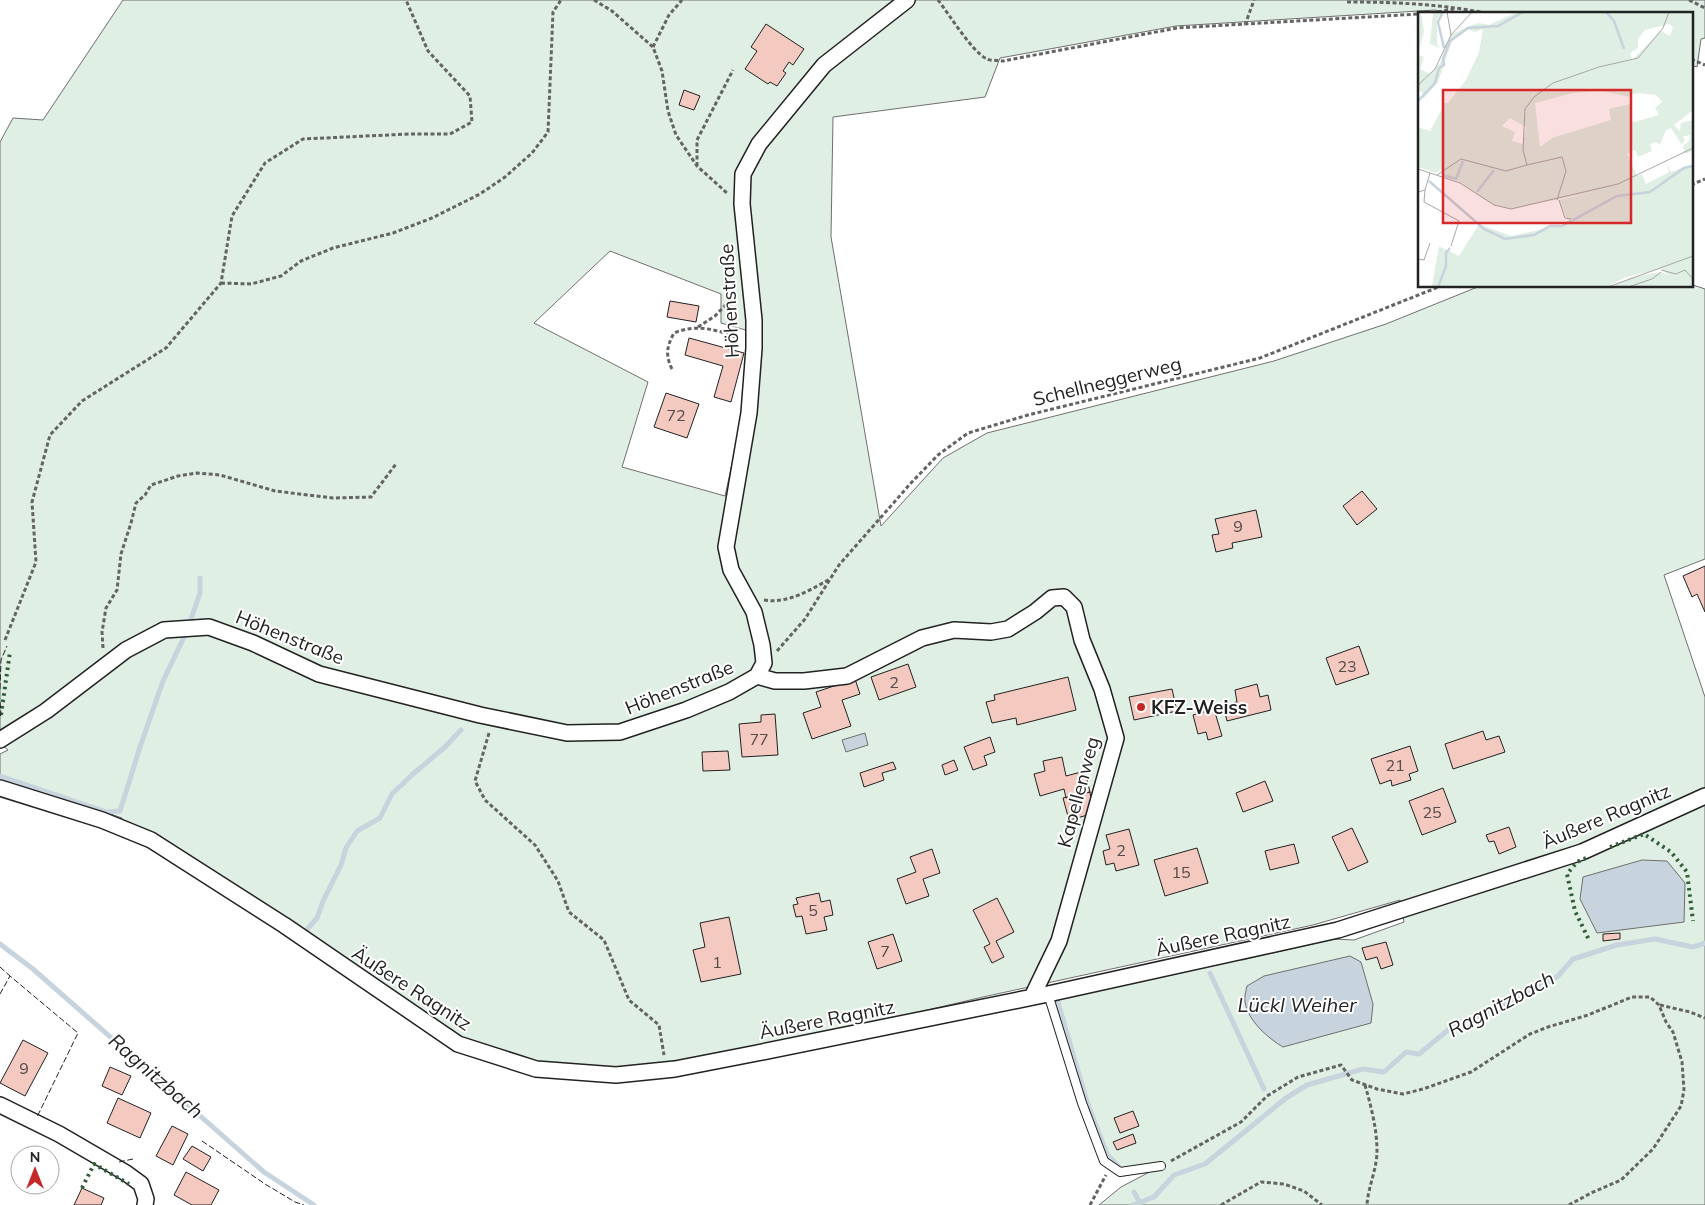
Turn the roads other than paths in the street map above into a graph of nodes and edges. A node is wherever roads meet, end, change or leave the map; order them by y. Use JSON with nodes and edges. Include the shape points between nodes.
{"nodes":[{"id":1,"x":907,"y":0,"type":"edge"},
{"id":2,"x":760,"y":670,"type":"junction"},
{"id":3,"x":0,"y":740,"type":"edge"},
{"id":4,"x":0,"y":788,"type":"edge"},
{"id":5,"x":1705,"y":796,"type":"edge"},
{"id":6,"x":1048,"y":994,"type":"junction"},
{"id":7,"x":1032,"y":997,"type":"junction"},
{"id":8,"x":0,"y":1105,"type":"edge"},
{"id":9,"x":1161,"y":1166,"type":"road end"},
{"id":10,"x":145,"y":1205,"type":"edge"}],
"edges":[{"from":1,"to":2,"type":"street","name":"Höhenstraße","via":[[824,65],[759,144],[743,174],[742,204],[754,348],[749,413],[726,547],[731,570],[754,612],[762,645]]},
{"from":2,"to":3,"type":"street","name":"Höhenstraße","via":[[729,692],[620,732],[568,733],[493,718],[319,674],[253,643],[209,627],[164,630],[126,650],[46,711]]},
{"from":2,"to":7,"type":"street","name":"Kapellenweg","via":[[774,680],[846,676],[922,638],[954,630],[991,632],[1008,629],[1052,598],[1064,597],[1074,607],[1116,738],[1059,941]]},
{"from":4,"to":7,"type":"street","name":"Äußere Ragnitz","via":[[102,820],[151,840],[284,925],[458,1044],[536,1069],[616,1076],[667,1070]]},
{"from":5,"to":6,"type":"street","name":"Äußere Ragnitz","via":[[1582,852],[1338,930]]},
{"from":6,"to":7,"type":"street","name":"Äußere Ragnitz"},
{"from":6,"to":9,"type":"lane","via":[[1104,1161],[1120,1172]]},
{"from":8,"to":10,"type":"street","via":[[59,1134],[126,1173],[141,1184]]}]}
